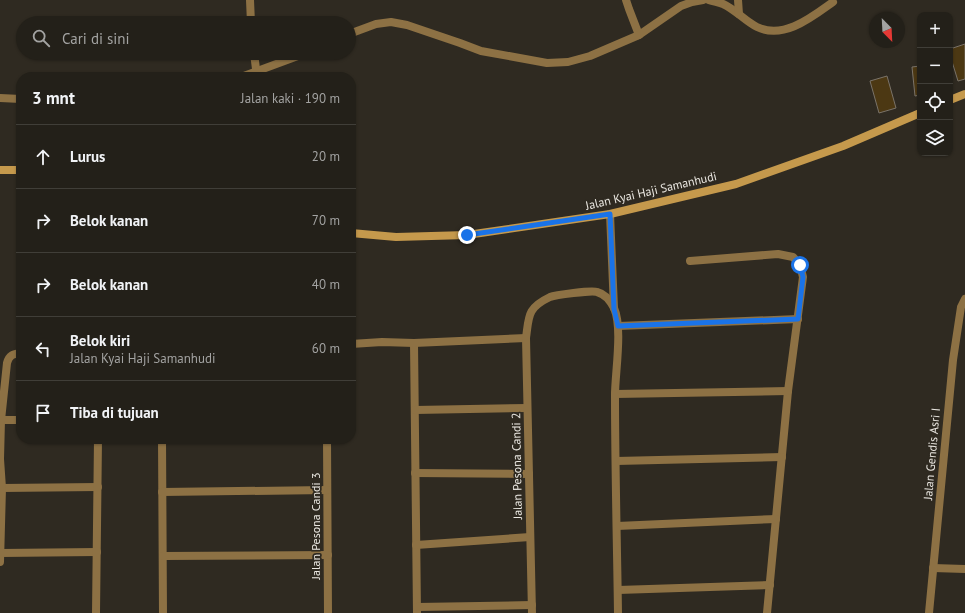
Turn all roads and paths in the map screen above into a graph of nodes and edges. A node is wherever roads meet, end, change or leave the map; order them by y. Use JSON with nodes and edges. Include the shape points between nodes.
{"nodes":[{"id":1,"x":250,"y":0,"type":"edge"},
{"id":2,"x":626,"y":0,"type":"edge"},
{"id":3,"x":703,"y":0,"type":"edge"},
{"id":4,"x":708,"y":0,"type":"edge"},
{"id":5,"x":738,"y":0,"type":"edge"},
{"id":6,"x":832,"y":2,"type":"dead end"},
{"id":7,"x":739,"y":14,"type":"junction"},
{"id":8,"x":251,"y":16,"type":"edge"},
{"id":9,"x":356,"y":31,"type":"edge"},
{"id":10,"x":640,"y":35,"type":"junction"},
{"id":11,"x":255,"y":60,"type":"edge"},
{"id":12,"x":290,"y":60,"type":"edge"},
{"id":13,"x":257,"y":72,"type":"edge"},
{"id":14,"x":262,"y":72,"type":"edge"},
{"id":15,"x":965,"y":94,"type":"edge"},
{"id":16,"x":0,"y":98,"type":"edge"},
{"id":17,"x":16,"y":99,"type":"edge"},
{"id":18,"x":953,"y":99,"type":"edge"},
{"id":19,"x":917,"y":114,"type":"edge"},
{"id":20,"x":0,"y":170,"type":"edge"},
{"id":21,"x":16,"y":170,"type":"edge"},
{"id":22,"x":610,"y":214,"type":"junction"},
{"id":23,"x":356,"y":233,"type":"edge"},
{"id":24,"x":690,"y":261,"type":"dead end"},
{"id":25,"x":965,"y":299,"type":"edge"},
{"id":26,"x":614,"y":309,"type":"junction"},
{"id":27,"x":798,"y":319,"type":"junction"},
{"id":28,"x":618,"y":326,"type":"junction"},
{"id":29,"x":526,"y":338,"type":"junction"},
{"id":30,"x":414,"y":343,"type":"junction"},
{"id":31,"x":356,"y":344,"type":"edge"},
{"id":32,"x":16,"y":354,"type":"edge"},
{"id":33,"x":788,"y":391,"type":"junction"},
{"id":34,"x":615,"y":394,"type":"junction"},
{"id":35,"x":527,"y":408,"type":"junction"},
{"id":36,"x":415,"y":410,"type":"junction"},
{"id":37,"x":1,"y":420,"type":"junction"},
{"id":38,"x":16,"y":420,"type":"edge"},
{"id":39,"x":98,"y":444,"type":"edge"},
{"id":40,"x":162,"y":444,"type":"edge"},
{"id":41,"x":327,"y":444,"type":"edge"},
{"id":42,"x":782,"y":457,"type":"junction"},
{"id":43,"x":616,"y":461,"type":"junction"},
{"id":44,"x":416,"y":473,"type":"junction"},
{"id":45,"x":529,"y":474,"type":"junction"},
{"id":46,"x":98,"y":487,"type":"junction"},
{"id":47,"x":2,"y":488,"type":"junction"},
{"id":48,"x":327,"y":490,"type":"junction"},
{"id":49,"x":162,"y":492,"type":"junction"},
{"id":50,"x":776,"y":519,"type":"junction"},
{"id":51,"x":617,"y":526,"type":"junction"},
{"id":52,"x":530,"y":537,"type":"junction"},
{"id":53,"x":416,"y":545,"type":"junction"},
{"id":54,"x":97,"y":552,"type":"junction"},
{"id":55,"x":328,"y":555,"type":"junction"},
{"id":56,"x":163,"y":556,"type":"junction"},
{"id":57,"x":0,"y":557,"type":"edge"},
{"id":58,"x":933,"y":568,"type":"junction"},
{"id":59,"x":965,"y":569,"type":"edge"},
{"id":60,"x":770,"y":585,"type":"junction"},
{"id":61,"x":618,"y":590,"type":"junction"},
{"id":62,"x":532,"y":609,"type":"edge"},
{"id":63,"x":417,"y":610,"type":"edge"},
{"id":64,"x":96,"y":613,"type":"edge"},
{"id":65,"x":163,"y":613,"type":"edge"},
{"id":66,"x":328,"y":613,"type":"edge"},
{"id":67,"x":618,"y":613,"type":"edge"},
{"id":68,"x":767,"y":613,"type":"edge"},
{"id":69,"x":929,"y":613,"type":"edge"}],
"edges":[{"from":1,"to":8,"type":"street"},
{"from":2,"to":10,"type":"street"},
{"from":3,"to":10,"type":"street","via":[[681,6]]},
{"from":4,"to":7,"type":"street","via":[[724,5]]},
{"from":5,"to":7,"type":"street"},
{"from":6,"to":7,"type":"street","via":[[812,17],[787,30],[775,31],[758,27]]},
{"from":9,"to":10,"type":"street","via":[[376,24],[392,22],[408,25],[481,51],[547,63],[568,62],[590,56]]},
{"from":11,"to":13,"type":"street"},
{"from":12,"to":14,"type":"street"},
{"from":15,"to":18,"type":"street"},
{"from":16,"to":17,"type":"street"},
{"from":19,"to":22,"type":"street","name":"Jalan Kyai Haji Samanhudi","via":[[843,146],[736,184]]},
{"from":20,"to":21,"type":"street"},
{"from":22,"to":23,"type":"street","name":"Jalan Kyai Haji Samanhudi","via":[[467,235],[396,237]]},
{"from":22,"to":26,"type":"street"},
{"from":24,"to":27,"type":"street","via":[[778,254],[793,256],[800,265],[803,277]]},
{"from":25,"to":58,"type":"street","name":"Jalan Gendis Asri I","via":[[953,360]]},
{"from":26,"to":28,"type":"street"},
{"from":26,"to":29,"type":"street","name":"Jalan Pesona Candi 2","via":[[607,297],[597,292],[553,296],[532,308]]},
{"from":27,"to":28,"type":"street"},
{"from":27,"to":33,"type":"street"},
{"from":28,"to":34,"type":"street"},
{"from":29,"to":30,"type":"street"},
{"from":29,"to":35,"type":"street","name":"Jalan Pesona Candi 2"},
{"from":30,"to":31,"type":"street"},
{"from":30,"to":36,"type":"street"},
{"from":32,"to":37,"type":"street","via":[[8,358]]},
{"from":33,"to":34,"type":"street"},
{"from":33,"to":42,"type":"street"},
{"from":34,"to":43,"type":"street"},
{"from":35,"to":36,"type":"street"},
{"from":35,"to":45,"type":"street","name":"Jalan Pesona Candi 2"},
{"from":36,"to":44,"type":"street"},
{"from":37,"to":38,"type":"street"},
{"from":37,"to":47,"type":"street"},
{"from":39,"to":46,"type":"street"},
{"from":40,"to":49,"type":"street"},
{"from":41,"to":48,"type":"street","name":"Jalan Pesona Candi 3"},
{"from":42,"to":43,"type":"street"},
{"from":42,"to":50,"type":"street"},
{"from":43,"to":51,"type":"street"},
{"from":44,"to":45,"type":"street"},
{"from":44,"to":53,"type":"street"},
{"from":45,"to":52,"type":"street","name":"Jalan Pesona Candi 2"},
{"from":46,"to":47,"type":"street"},
{"from":46,"to":54,"type":"street"},
{"from":47,"to":57,"type":"street"},
{"from":48,"to":49,"type":"street"},
{"from":48,"to":55,"type":"street","name":"Jalan Pesona Candi 3"},
{"from":49,"to":56,"type":"street"},
{"from":50,"to":51,"type":"street"},
{"from":50,"to":60,"type":"street"},
{"from":51,"to":61,"type":"street"},
{"from":52,"to":53,"type":"street"},
{"from":52,"to":62,"type":"street","name":"Jalan Pesona Candi 2"},
{"from":53,"to":63,"type":"street"},
{"from":54,"to":57,"type":"street"},
{"from":54,"to":64,"type":"street"},
{"from":55,"to":56,"type":"street"},
{"from":55,"to":66,"type":"street","name":"Jalan Pesona Candi 3"},
{"from":56,"to":65,"type":"street"},
{"from":58,"to":59,"type":"street"},
{"from":58,"to":69,"type":"street","name":"Jalan Gendis Asri I"},
{"from":60,"to":61,"type":"street"},
{"from":60,"to":68,"type":"street"},
{"from":61,"to":67,"type":"street"},
{"from":62,"to":63,"type":"street"}]}
